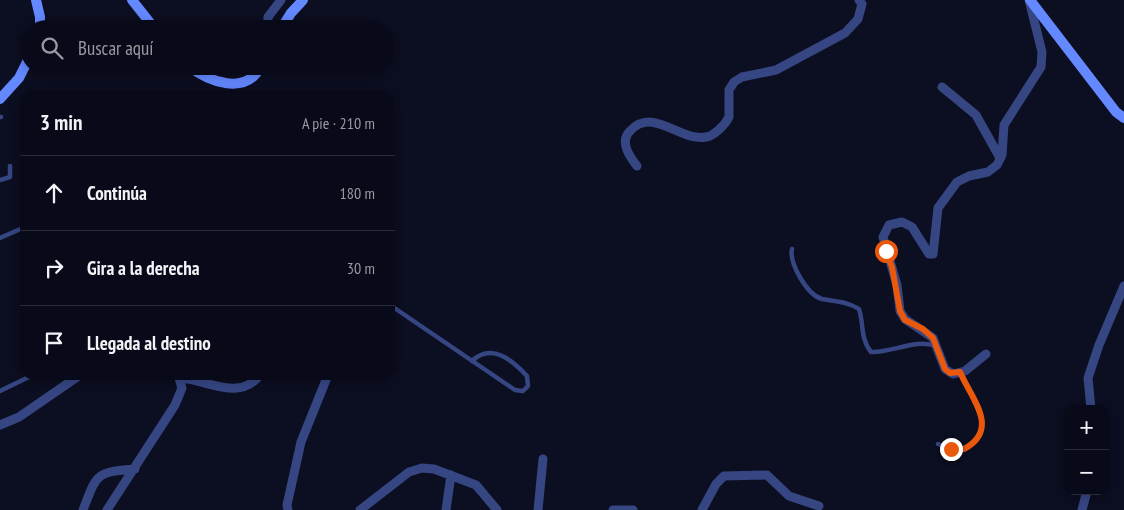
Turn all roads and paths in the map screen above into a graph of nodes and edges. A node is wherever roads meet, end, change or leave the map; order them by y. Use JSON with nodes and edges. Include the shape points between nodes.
{"nodes":[{"id":1,"x":36,"y":0,"type":"edge"},
{"id":2,"x":132,"y":0,"type":"edge"},
{"id":3,"x":280,"y":0,"type":"edge"},
{"id":4,"x":303,"y":0,"type":"edge"},
{"id":5,"x":860,"y":0,"type":"edge"},
{"id":6,"x":1030,"y":0,"type":"edge"},
{"id":7,"x":39,"y":20,"type":"edge"},
{"id":8,"x":148,"y":20,"type":"edge"},
{"id":9,"x":268,"y":20,"type":"edge"},
{"id":10,"x":287,"y":20,"type":"edge"},
{"id":11,"x":20,"y":74,"type":"edge"},
{"id":12,"x":203,"y":75,"type":"edge"},
{"id":13,"x":254,"y":75,"type":"edge"},
{"id":14,"x":942,"y":87,"type":"dead end"},
{"id":15,"x":0,"y":99,"type":"edge"},
{"id":16,"x":1124,"y":118,"type":"edge"},
{"id":17,"x":1000,"y":158,"type":"junction"},
{"id":18,"x":10,"y":166,"type":"dead end"},
{"id":19,"x":637,"y":166,"type":"dead end"},
{"id":20,"x":0,"y":180,"type":"edge"},
{"id":21,"x":20,"y":229,"type":"edge"},
{"id":22,"x":0,"y":238,"type":"edge"},
{"id":23,"x":792,"y":249,"type":"dead end"},
{"id":24,"x":1124,"y":286,"type":"edge"},
{"id":25,"x":395,"y":308,"type":"edge"},
{"id":26,"x":937,"y":347,"type":"junction"},
{"id":27,"x":986,"y":354,"type":"dead end"},
{"id":28,"x":472,"y":361,"type":"junction"},
{"id":29,"x":960,"y":372,"type":"junction"},
{"id":30,"x":23,"y":380,"type":"edge"},
{"id":31,"x":73,"y":380,"type":"edge"},
{"id":32,"x":180,"y":380,"type":"edge"},
{"id":33,"x":197,"y":380,"type":"edge"},
{"id":34,"x":255,"y":380,"type":"edge"},
{"id":35,"x":326,"y":380,"type":"edge"},
{"id":36,"x":0,"y":391,"type":"edge"},
{"id":37,"x":1091,"y":405,"type":"edge"},
{"id":38,"x":0,"y":425,"type":"edge"},
{"id":39,"x":938,"y":444,"type":"dead end"},
{"id":40,"x":543,"y":459,"type":"dead end"},
{"id":41,"x":135,"y":469,"type":"junction"},
{"id":42,"x":451,"y":475,"type":"junction"},
{"id":43,"x":1087,"y":495,"type":"edge"},
{"id":44,"x":819,"y":506,"type":"dead end"},
{"id":45,"x":83,"y":510,"type":"edge"},
{"id":46,"x":107,"y":510,"type":"edge"},
{"id":47,"x":288,"y":510,"type":"edge"},
{"id":48,"x":360,"y":510,"type":"edge"},
{"id":49,"x":446,"y":510,"type":"edge"},
{"id":50,"x":497,"y":510,"type":"edge"},
{"id":51,"x":538,"y":510,"type":"edge"},
{"id":52,"x":613,"y":510,"type":"edge"},
{"id":53,"x":633,"y":510,"type":"edge"},
{"id":54,"x":702,"y":510,"type":"edge"},
{"id":55,"x":1082,"y":510,"type":"edge"}],
"edges":[{"from":1,"to":7,"type":"main road"},
{"from":2,"to":8,"type":"main road"},
{"from":3,"to":9,"type":"street"},
{"from":4,"to":10,"type":"main road"},
{"from":5,"to":19,"type":"street","via":[[861,15],[845,33],[782,68],[742,77],[734,82],[729,90],[729,118],[713,134],[704,138],[653,122],[634,128],[627,135],[626,146]]},
{"from":6,"to":16,"type":"main road","via":[[1116,112]]},
{"from":6,"to":17,"type":"street","via":[[1042,61],[1039,72],[1004,125]]},
{"from":11,"to":15,"type":"main road"},
{"from":12,"to":13,"type":"main road","via":[[214,82],[231,84]]},
{"from":14,"to":17,"type":"street","via":[[976,114]]},
{"from":17,"to":26,"type":"street","via":[[992,170],[964,178],[951,188],[937,211],[933,254],[929,254],[908,224],[896,222],[884,232],[883,241],[892,267],[900,311],[905,320],[933,338]]},
{"from":18,"to":20,"type":"lane","via":[[10,177]]},
{"from":21,"to":22,"type":"lane"},
{"from":23,"to":26,"type":"lane","via":[[794,266],[817,296],[841,300],[859,309],[862,335],[871,352],[926,342]]},
{"from":24,"to":37,"type":"street","via":[[1088,378]]},
{"from":25,"to":28,"type":"lane"},
{"from":26,"to":29,"type":"street","via":[[945,369],[950,373]]},
{"from":27,"to":29,"type":"street"},
{"from":28,"to":28,"type":"lane","via":[[517,391],[528,386],[527,376],[501,354],[486,353]]},
{"from":29,"to":39,"type":"lane","via":[[980,408],[981,430],[974,442],[964,449]]},
{"from":30,"to":36,"type":"lane"},
{"from":31,"to":38,"type":"street","via":[[19,417]]},
{"from":32,"to":41,"type":"street","via":[[182,388],[175,406]]},
{"from":33,"to":34,"type":"street","via":[[236,389]]},
{"from":35,"to":47,"type":"street","via":[[299,450]]},
{"from":40,"to":51,"type":"street"},
{"from":41,"to":45,"type":"street","via":[[101,474],[93,483]]},
{"from":41,"to":46,"type":"street"},
{"from":42,"to":48,"type":"street","via":[[428,468],[413,470]]},
{"from":42,"to":49,"type":"street"},
{"from":42,"to":50,"type":"street","via":[[476,485]]},
{"from":43,"to":55,"type":"street"},
{"from":44,"to":54,"type":"street","via":[[789,496],[767,474],[728,475],[719,481]]},
{"from":52,"to":53,"type":"street"}]}
